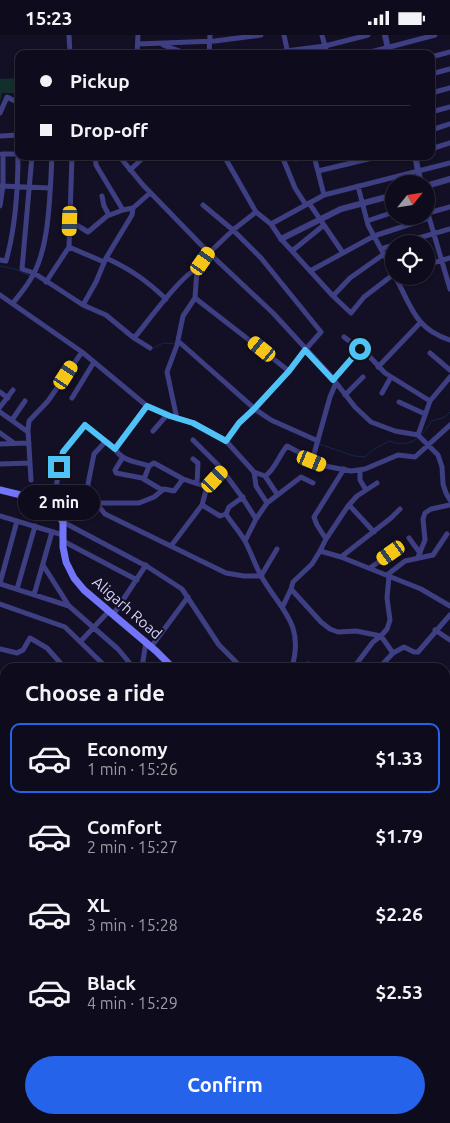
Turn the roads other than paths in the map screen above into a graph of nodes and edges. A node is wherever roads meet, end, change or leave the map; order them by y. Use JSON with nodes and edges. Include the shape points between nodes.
{"nodes":[{"id":1,"x":69,"y":35,"type":"edge"},
{"id":2,"x":138,"y":35,"type":"edge"},
{"id":3,"x":261,"y":35,"type":"edge"},
{"id":4,"x":284,"y":35,"type":"edge"},
{"id":5,"x":322,"y":35,"type":"edge"},
{"id":6,"x":368,"y":35,"type":"edge"},
{"id":7,"x":385,"y":35,"type":"edge"},
{"id":8,"x":435,"y":35,"type":"edge"},
{"id":9,"x":210,"y":38,"type":"edge"},
{"id":10,"x":159,"y":43,"type":"junction"},
{"id":11,"x":138,"y":44,"type":"junction"},
{"id":12,"x":325,"y":46,"type":"junction"},
{"id":13,"x":70,"y":50,"type":"edge"},
{"id":14,"x":137,"y":50,"type":"edge"},
{"id":15,"x":177,"y":50,"type":"edge"},
{"id":16,"x":287,"y":50,"type":"edge"},
{"id":17,"x":304,"y":50,"type":"edge"},
{"id":18,"x":326,"y":50,"type":"edge"},
{"id":19,"x":388,"y":50,"type":"edge"},
{"id":20,"x":450,"y":52,"type":"edge"},
{"id":21,"x":435,"y":56,"type":"edge"},
{"id":22,"x":450,"y":69,"type":"edge"},
{"id":23,"x":435,"y":73,"type":"edge"},
{"id":24,"x":450,"y":88,"type":"edge"},
{"id":25,"x":435,"y":92,"type":"edge"},
{"id":26,"x":15,"y":101,"type":"edge"},
{"id":27,"x":450,"y":107,"type":"edge"},
{"id":28,"x":435,"y":111,"type":"edge"},
{"id":29,"x":0,"y":113,"type":"edge"},
{"id":30,"x":450,"y":124,"type":"edge"},
{"id":31,"x":435,"y":129,"type":"edge"},
{"id":32,"x":15,"y":135,"type":"edge"},
{"id":33,"x":0,"y":136,"type":"edge"},
{"id":34,"x":450,"y":143,"type":"edge"},
{"id":35,"x":435,"y":148,"type":"edge"},
{"id":36,"x":1,"y":153,"type":"edge"},
{"id":37,"x":15,"y":154,"type":"edge"},
{"id":38,"x":18,"y":160,"type":"edge"},
{"id":39,"x":32,"y":160,"type":"edge"},
{"id":40,"x":52,"y":160,"type":"edge"},
{"id":41,"x":72,"y":160,"type":"edge"},
{"id":42,"x":95,"y":160,"type":"edge"},
{"id":43,"x":122,"y":160,"type":"edge"},
{"id":44,"x":126,"y":160,"type":"edge"},
{"id":45,"x":141,"y":160,"type":"edge"},
{"id":46,"x":226,"y":160,"type":"edge"},
{"id":47,"x":284,"y":160,"type":"edge"},
{"id":48,"x":315,"y":160,"type":"edge"},
{"id":49,"x":364,"y":160,"type":"edge"},
{"id":50,"x":416,"y":160,"type":"edge"},
{"id":51,"x":450,"y":163,"type":"edge"},
{"id":52,"x":125,"y":164,"type":"junction"},
{"id":53,"x":130,"y":170,"type":"junction"},
{"id":54,"x":318,"y":171,"type":"junction"},
{"id":55,"x":418,"y":171,"type":"junction"},
{"id":56,"x":419,"y":175,"type":"edge"},
{"id":57,"x":450,"y":179,"type":"edge"},
{"id":58,"x":435,"y":183,"type":"edge"},
{"id":59,"x":1,"y":186,"type":"edge"},
{"id":60,"x":358,"y":186,"type":"junction"},
{"id":61,"x":18,"y":187,"type":"junction"},
{"id":62,"x":30,"y":187,"type":"junction"},
{"id":63,"x":50,"y":188,"type":"junction"},
{"id":64,"x":150,"y":193,"type":"junction"},
{"id":65,"x":324,"y":195,"type":"junction"},
{"id":66,"x":102,"y":196,"type":"dead end"},
{"id":67,"x":385,"y":198,"type":"edge"},
{"id":68,"x":307,"y":204,"type":"junction"},
{"id":69,"x":364,"y":204,"type":"junction"},
{"id":70,"x":203,"y":205,"type":"dead end"},
{"id":71,"x":0,"y":206,"type":"edge"},
{"id":72,"x":450,"y":207,"type":"edge"},
{"id":73,"x":133,"y":208,"type":"junction"},
{"id":74,"x":123,"y":210,"type":"junction"},
{"id":75,"x":435,"y":211,"type":"edge"},
{"id":76,"x":256,"y":212,"type":"junction"},
{"id":77,"x":109,"y":215,"type":"junction"},
{"id":78,"x":385,"y":215,"type":"edge"},
{"id":79,"x":320,"y":219,"type":"junction"},
{"id":80,"x":70,"y":221,"type":"junction"},
{"id":81,"x":367,"y":221,"type":"junction"},
{"id":82,"x":271,"y":223,"type":"junction"},
{"id":83,"x":324,"y":225,"type":"junction"},
{"id":84,"x":400,"y":225,"type":"edge"},
{"id":85,"x":431,"y":225,"type":"edge"},
{"id":86,"x":233,"y":229,"type":"junction"},
{"id":87,"x":450,"y":229,"type":"edge"},
{"id":88,"x":433,"y":233,"type":"junction"},
{"id":89,"x":427,"y":235,"type":"edge"},
{"id":90,"x":374,"y":236,"type":"junction"},
{"id":91,"x":281,"y":239,"type":"junction"},
{"id":92,"x":69,"y":247,"type":"junction"},
{"id":93,"x":385,"y":250,"type":"edge"},
{"id":94,"x":292,"y":251,"type":"junction"},
{"id":95,"x":382,"y":251,"type":"junction"},
{"id":96,"x":209,"y":253,"type":"junction"},
{"id":97,"x":343,"y":253,"type":"junction"},
{"id":98,"x":385,"y":257,"type":"edge"},
{"id":99,"x":450,"y":258,"type":"edge"},
{"id":100,"x":0,"y":260,"type":"edge"},
{"id":101,"x":105,"y":260,"type":"junction"},
{"id":102,"x":441,"y":261,"type":"junction"},
{"id":103,"x":435,"y":263,"type":"edge"},
{"id":104,"x":197,"y":269,"type":"junction"},
{"id":105,"x":310,"y":271,"type":"junction"},
{"id":106,"x":33,"y":275,"type":"junction"},
{"id":107,"x":385,"y":281,"type":"edge"},
{"id":108,"x":46,"y":282,"type":"junction"},
{"id":109,"x":400,"y":285,"type":"edge"},
{"id":110,"x":449,"y":286,"type":"edge"},
{"id":111,"x":0,"y":295,"type":"edge"},
{"id":112,"x":333,"y":296,"type":"junction"},
{"id":113,"x":195,"y":298,"type":"junction"},
{"id":114,"x":166,"y":299,"type":"junction"},
{"id":115,"x":13,"y":303,"type":"junction"},
{"id":116,"x":83,"y":305,"type":"junction"},
{"id":117,"x":420,"y":323,"type":"junction"},
{"id":118,"x":344,"y":337,"type":"dead end"},
{"id":119,"x":134,"y":339,"type":"junction"},
{"id":120,"x":450,"y":339,"type":"edge"},
{"id":121,"x":178,"y":342,"type":"junction"},
{"id":122,"x":150,"y":348,"type":"dead end"},
{"id":123,"x":360,"y":349,"type":"junction"},
{"id":124,"x":305,"y":350,"type":"junction"},
{"id":125,"x":82,"y":352,"type":"junction"},
{"id":126,"x":430,"y":353,"type":"dead end"},
{"id":127,"x":94,"y":362,"type":"junction"},
{"id":128,"x":378,"y":367,"type":"junction"},
{"id":129,"x":450,"y":370,"type":"edge"},
{"id":130,"x":289,"y":371,"type":"junction"},
{"id":131,"x":363,"y":377,"type":"dead end"},
{"id":132,"x":391,"y":377,"type":"junction"},
{"id":133,"x":450,"y":377,"type":"edge"},
{"id":134,"x":335,"y":382,"type":"junction"},
{"id":135,"x":13,"y":390,"type":"dead end"},
{"id":136,"x":0,"y":392,"type":"edge"},
{"id":137,"x":382,"y":393,"type":"dead end"},
{"id":138,"x":345,"y":395,"type":"junction"},
{"id":139,"x":8,"y":398,"type":"junction"},
{"id":140,"x":72,"y":398,"type":"dead end"},
{"id":141,"x":25,"y":401,"type":"dead end"},
{"id":142,"x":430,"y":401,"type":"junction"},
{"id":143,"x":399,"y":402,"type":"dead end"},
{"id":144,"x":147,"y":406,"type":"junction"},
{"id":145,"x":0,"y":407,"type":"edge"},
{"id":146,"x":253,"y":410,"type":"junction"},
{"id":147,"x":0,"y":412,"type":"edge"},
{"id":148,"x":425,"y":414,"type":"junction"},
{"id":149,"x":167,"y":415,"type":"junction"},
{"id":150,"x":177,"y":419,"type":"junction"},
{"id":151,"x":12,"y":420,"type":"junction"},
{"id":152,"x":450,"y":425,"type":"edge"},
{"id":153,"x":153,"y":431,"type":"dead end"},
{"id":154,"x":28,"y":432,"type":"junction"},
{"id":155,"x":0,"y":433,"type":"edge"},
{"id":156,"x":420,"y":437,"type":"junction"},
{"id":157,"x":193,"y":440,"type":"dead end"},
{"id":158,"x":106,"y":441,"type":"junction"},
{"id":159,"x":226,"y":441,"type":"junction"},
{"id":160,"x":28,"y":443,"type":"junction"},
{"id":161,"x":318,"y":443,"type":"junction"},
{"id":162,"x":0,"y":444,"type":"edge"},
{"id":163,"x":14,"y":444,"type":"junction"},
{"id":164,"x":428,"y":445,"type":"junction"},
{"id":165,"x":115,"y":449,"type":"junction"},
{"id":166,"x":123,"y":457,"type":"junction"},
{"id":167,"x":193,"y":459,"type":"dead end"},
{"id":168,"x":312,"y":461,"type":"junction"},
{"id":169,"x":30,"y":463,"type":"junction"},
{"id":170,"x":0,"y":464,"type":"edge"},
{"id":171,"x":149,"y":465,"type":"junction"},
{"id":172,"x":344,"y":469,"type":"junction"},
{"id":173,"x":222,"y":470,"type":"junction"},
{"id":174,"x":360,"y":470,"type":"junction"},
{"id":175,"x":254,"y":472,"type":"junction"},
{"id":176,"x":265,"y":477,"type":"junction"},
{"id":177,"x":144,"y":479,"type":"junction"},
{"id":178,"x":183,"y":479,"type":"junction"},
{"id":179,"x":449,"y":479,"type":"edge"},
{"id":180,"x":31,"y":480,"type":"dead end"},
{"id":181,"x":443,"y":481,"type":"junction"},
{"id":182,"x":197,"y":483,"type":"junction"},
{"id":183,"x":313,"y":483,"type":"dead end"},
{"id":184,"x":377,"y":483,"type":"dead end"},
{"id":185,"x":56,"y":486,"type":"junction"},
{"id":186,"x":208,"y":487,"type":"junction"},
{"id":187,"x":0,"y":490,"type":"edge"},
{"id":188,"x":162,"y":490,"type":"junction"},
{"id":189,"x":366,"y":490,"type":"junction"},
{"id":190,"x":277,"y":494,"type":"junction"},
{"id":191,"x":242,"y":497,"type":"junction"},
{"id":192,"x":450,"y":500,"type":"edge"},
{"id":193,"x":95,"y":503,"type":"junction"},
{"id":194,"x":267,"y":503,"type":"junction"},
{"id":195,"x":202,"y":505,"type":"junction"},
{"id":196,"x":349,"y":505,"type":"junction"},
{"id":197,"x":450,"y":505,"type":"edge"},
{"id":198,"x":52,"y":506,"type":"junction"},
{"id":199,"x":400,"y":509,"type":"dead end"},
{"id":200,"x":226,"y":514,"type":"junction"},
{"id":201,"x":0,"y":516,"type":"edge"},
{"id":202,"x":256,"y":519,"type":"junction"},
{"id":203,"x":17,"y":521,"type":"junction"},
{"id":204,"x":64,"y":522,"type":"junction"},
{"id":205,"x":35,"y":527,"type":"junction"},
{"id":206,"x":52,"y":532,"type":"junction"},
{"id":207,"x":374,"y":532,"type":"junction"},
{"id":208,"x":447,"y":534,"type":"dead end"},
{"id":209,"x":63,"y":538,"type":"junction"},
{"id":210,"x":409,"y":538,"type":"dead end"},
{"id":211,"x":326,"y":539,"type":"junction"},
{"id":212,"x":245,"y":541,"type":"junction"},
{"id":213,"x":171,"y":546,"type":"junction"},
{"id":214,"x":277,"y":549,"type":"dead end"},
{"id":215,"x":320,"y":551,"type":"junction"},
{"id":216,"x":391,"y":553,"type":"dead end"},
{"id":217,"x":419,"y":555,"type":"junction"},
{"id":218,"x":341,"y":557,"type":"junction"},
{"id":219,"x":43,"y":565,"type":"junction"},
{"id":220,"x":146,"y":565,"type":"junction"},
{"id":221,"x":370,"y":568,"type":"junction"},
{"id":222,"x":388,"y":575,"type":"junction"},
{"id":223,"x":261,"y":576,"type":"junction"},
{"id":224,"x":137,"y":580,"type":"junction"},
{"id":225,"x":0,"y":583,"type":"edge"},
{"id":226,"x":17,"y":589,"type":"junction"},
{"id":227,"x":292,"y":589,"type":"junction"},
{"id":228,"x":34,"y":595,"type":"junction"},
{"id":229,"x":188,"y":597,"type":"junction"},
{"id":230,"x":0,"y":604,"type":"edge"},
{"id":231,"x":69,"y":606,"type":"junction"},
{"id":232,"x":282,"y":606,"type":"junction"},
{"id":233,"x":450,"y":606,"type":"edge"},
{"id":234,"x":111,"y":613,"type":"junction"},
{"id":235,"x":450,"y":615,"type":"edge"},
{"id":236,"x":94,"y":627,"type":"junction"},
{"id":237,"x":435,"y":631,"type":"junction"},
{"id":238,"x":381,"y":636,"type":"junction"},
{"id":239,"x":81,"y":641,"type":"junction"},
{"id":240,"x":450,"y":641,"type":"edge"},
{"id":241,"x":149,"y":645,"type":"junction"},
{"id":242,"x":0,"y":649,"type":"edge"},
{"id":243,"x":393,"y":653,"type":"junction"},
{"id":244,"x":60,"y":663,"type":"edge"},
{"id":245,"x":102,"y":663,"type":"edge"},
{"id":246,"x":130,"y":663,"type":"edge"},
{"id":247,"x":142,"y":663,"type":"edge"},
{"id":248,"x":168,"y":663,"type":"edge"},
{"id":249,"x":237,"y":663,"type":"edge"},
{"id":250,"x":293,"y":663,"type":"edge"},
{"id":251,"x":357,"y":663,"type":"edge"},
{"id":252,"x":384,"y":663,"type":"edge"}],
"edges":[{"from":1,"to":13,"type":"street"},
{"from":2,"to":11,"type":"street"},
{"from":3,"to":9,"type":"street"},
{"from":4,"to":16,"type":"street"},
{"from":5,"to":12,"type":"street"},
{"from":6,"to":12,"type":"street"},
{"from":7,"to":19,"type":"street"},
{"from":8,"to":19,"type":"street"},
{"from":9,"to":10,"type":"street"},
{"from":10,"to":11,"type":"street"},
{"from":10,"to":15,"type":"street"},
{"from":11,"to":14,"type":"street"},
{"from":12,"to":17,"type":"street"},
{"from":12,"to":18,"type":"street"},
{"from":20,"to":21,"type":"street"},
{"from":22,"to":23,"type":"street"},
{"from":24,"to":25,"type":"street"},
{"from":26,"to":29,"type":"street","via":[[7,97]]},
{"from":27,"to":28,"type":"street"},
{"from":30,"to":31,"type":"street"},
{"from":32,"to":33,"type":"street"},
{"from":34,"to":35,"type":"street"},
{"from":36,"to":37,"type":"street"},
{"from":36,"to":59,"type":"street"},
{"from":38,"to":61,"type":"street"},
{"from":39,"to":62,"type":"street"},
{"from":40,"to":63,"type":"street"},
{"from":41,"to":80,"type":"street"},
{"from":42,"to":74,"type":"street"},
{"from":43,"to":52,"type":"street"},
{"from":44,"to":52,"type":"street"},
{"from":45,"to":53,"type":"street"},
{"from":46,"to":76,"type":"street"},
{"from":47,"to":68,"type":"street","via":[[295,188]]},
{"from":48,"to":54,"type":"street"},
{"from":49,"to":54,"type":"street"},
{"from":50,"to":55,"type":"street"},
{"from":51,"to":55,"type":"street"},
{"from":52,"to":53,"type":"street"},
{"from":53,"to":64,"type":"street"},
{"from":54,"to":65,"type":"street"},
{"from":55,"to":56,"type":"street"},
{"from":55,"to":60,"type":"street"},
{"from":57,"to":58,"type":"street"},
{"from":59,"to":61,"type":"street"},
{"from":59,"to":71,"type":"street"},
{"from":60,"to":65,"type":"street"},
{"from":60,"to":69,"type":"street"},
{"from":61,"to":62,"type":"street"},
{"from":61,"to":100,"type":"street","via":[[12,241],[6,261]]},
{"from":62,"to":63,"type":"street"},
{"from":62,"to":106,"type":"street","via":[[22,269]]},
{"from":63,"to":106,"type":"street","via":[[42,251]]},
{"from":64,"to":73,"type":"street"},
{"from":64,"to":96,"type":"street"},
{"from":65,"to":68,"type":"street"},
{"from":66,"to":77,"type":"street"},
{"from":67,"to":69,"type":"street"},
{"from":68,"to":79,"type":"street"},
{"from":68,"to":82,"type":"street"},
{"from":69,"to":79,"type":"street","via":[[341,209]]},
{"from":69,"to":81,"type":"street"},
{"from":70,"to":86,"type":"street"},
{"from":72,"to":75,"type":"street"},
{"from":73,"to":74,"type":"street"},
{"from":73,"to":101,"type":"street"},
{"from":74,"to":77,"type":"street"},
{"from":76,"to":82,"type":"street"},
{"from":76,"to":86,"type":"street"},
{"from":77,"to":80,"type":"street","via":[[88,232]]},
{"from":78,"to":81,"type":"street"},
{"from":79,"to":83,"type":"street"},
{"from":79,"to":91,"type":"street"},
{"from":80,"to":92,"type":"street"},
{"from":81,"to":90,"type":"street"},
{"from":82,"to":91,"type":"street"},
{"from":83,"to":94,"type":"street"},
{"from":83,"to":97,"type":"street"},
{"from":84,"to":90,"type":"street"},
{"from":85,"to":88,"type":"street"},
{"from":86,"to":96,"type":"street"},
{"from":86,"to":124,"type":"street","via":[[320,331]]},
{"from":87,"to":88,"type":"street"},
{"from":88,"to":89,"type":"street"},
{"from":88,"to":102,"type":"street"},
{"from":90,"to":95,"type":"street"},
{"from":90,"to":97,"type":"street"},
{"from":91,"to":94,"type":"street"},
{"from":92,"to":101,"type":"street"},
{"from":92,"to":108,"type":"street"},
{"from":93,"to":95,"type":"street"},
{"from":94,"to":105,"type":"street"},
{"from":95,"to":98,"type":"street"},
{"from":95,"to":112,"type":"street"},
{"from":96,"to":104,"type":"street"},
{"from":96,"to":124,"type":"street","via":[[273,313]]},
{"from":97,"to":105,"type":"street"},
{"from":99,"to":102,"type":"street"},
{"from":101,"to":114,"type":"street","via":[[128,268]]},
{"from":101,"to":116,"type":"street"},
{"from":102,"to":103,"type":"street"},
{"from":102,"to":110,"type":"street"},
{"from":104,"to":113,"type":"street"},
{"from":104,"to":114,"type":"street"},
{"from":105,"to":112,"type":"street"},
{"from":106,"to":108,"type":"street"},
{"from":106,"to":115,"type":"street"},
{"from":107,"to":112,"type":"street","via":[[364,297],[351,313]]},
{"from":108,"to":116,"type":"street"},
{"from":109,"to":117,"type":"street"},
{"from":111,"to":115,"type":"street"},
{"from":113,"to":121,"type":"street","via":[[183,316]]},
{"from":113,"to":130,"type":"street"},
{"from":114,"to":119,"type":"street"},
{"from":115,"to":125,"type":"street"},
{"from":116,"to":119,"type":"street","via":[[113,319]]},
{"from":117,"to":120,"type":"street","via":[[436,335]]},
{"from":117,"to":128,"type":"street"},
{"from":118,"to":123,"type":"street"},
{"from":119,"to":122,"type":"street"},
{"from":121,"to":146,"type":"street"},
{"from":121,"to":150,"type":"street","via":[[167,372]]},
{"from":123,"to":128,"type":"street"},
{"from":123,"to":134,"type":"street"},
{"from":124,"to":130,"type":"street"},
{"from":124,"to":134,"type":"street"},
{"from":125,"to":127,"type":"street"},
{"from":125,"to":154,"type":"street","via":[[48,401],[29,421]]},
{"from":126,"to":129,"type":"street"},
{"from":127,"to":140,"type":"street"},
{"from":127,"to":144,"type":"street"},
{"from":128,"to":132,"type":"street"},
{"from":130,"to":146,"type":"street"},
{"from":131,"to":138,"type":"street"},
{"from":132,"to":137,"type":"street"},
{"from":132,"to":142,"type":"street"},
{"from":133,"to":142,"type":"street"},
{"from":134,"to":138,"type":"street"},
{"from":134,"to":161,"type":"street"},
{"from":135,"to":139,"type":"street"},
{"from":136,"to":139,"type":"street"},
{"from":138,"to":156,"type":"street","via":[[371,422]]},
{"from":139,"to":145,"type":"street"},
{"from":141,"to":151,"type":"street"},
{"from":142,"to":148,"type":"street"},
{"from":143,"to":148,"type":"street"},
{"from":144,"to":149,"type":"street"},
{"from":144,"to":165,"type":"street"},
{"from":146,"to":159,"type":"street"},
{"from":146,"to":161,"type":"street"},
{"from":147,"to":151,"type":"street"},
{"from":148,"to":156,"type":"street"},
{"from":149,"to":150,"type":"street"},
{"from":149,"to":153,"type":"street"},
{"from":150,"to":159,"type":"street","via":[[193,423]]},
{"from":151,"to":154,"type":"street"},
{"from":152,"to":164,"type":"street"},
{"from":154,"to":160,"type":"street"},
{"from":155,"to":163,"type":"street"},
{"from":156,"to":164,"type":"street"},
{"from":157,"to":173,"type":"street"},
{"from":158,"to":165,"type":"street"},
{"from":158,"to":185,"type":"street","via":[[85,425],[63,452]]},
{"from":158,"to":193,"type":"street","via":[[94,454],[90,471],[88,492]]},
{"from":159,"to":175,"type":"street"},
{"from":160,"to":163,"type":"street"},
{"from":160,"to":169,"type":"street"},
{"from":161,"to":168,"type":"street"},
{"from":162,"to":163,"type":"street"},
{"from":164,"to":174,"type":"street","via":[[415,457],[398,455]]},
{"from":164,"to":181,"type":"street","via":[[438,455]]},
{"from":165,"to":166,"type":"street"},
{"from":166,"to":171,"type":"street"},
{"from":166,"to":177,"type":"street","via":[[115,472]]},
{"from":167,"to":182,"type":"street","via":[[198,463]]},
{"from":168,"to":172,"type":"street"},
{"from":168,"to":176,"type":"street","via":[[287,446]]},
{"from":169,"to":170,"type":"street"},
{"from":169,"to":180,"type":"street"},
{"from":171,"to":177,"type":"street"},
{"from":171,"to":178,"type":"street","via":[[154,463]]},
{"from":172,"to":174,"type":"street"},
{"from":172,"to":211,"type":"street","via":[[314,517]]},
{"from":173,"to":186,"type":"street"},
{"from":173,"to":191,"type":"street"},
{"from":174,"to":189,"type":"street","via":[[360,480]]},
{"from":175,"to":176,"type":"street"},
{"from":175,"to":194,"type":"street","via":[[256,486]]},
{"from":176,"to":190,"type":"street"},
{"from":177,"to":188,"type":"street"},
{"from":178,"to":182,"type":"street"},
{"from":178,"to":188,"type":"street","via":[[174,491]]},
{"from":179,"to":181,"type":"street"},
{"from":181,"to":192,"type":"street"},
{"from":182,"to":186,"type":"street"},
{"from":183,"to":190,"type":"street","via":[[301,477]]},
{"from":184,"to":189,"type":"street"},
{"from":185,"to":193,"type":"street"},
{"from":185,"to":198,"type":"street"},
{"from":186,"to":195,"type":"street"},
{"from":187,"to":198,"type":"main road"},
{"from":188,"to":193,"type":"street","via":[[140,503]]},
{"from":189,"to":196,"type":"street"},
{"from":190,"to":194,"type":"street"},
{"from":191,"to":200,"type":"street","via":[[229,507]]},
{"from":191,"to":202,"type":"street"},
{"from":193,"to":213,"type":"street","via":[[106,515]]},
{"from":194,"to":202,"type":"street"},
{"from":195,"to":200,"type":"street","via":[[220,516]]},
{"from":195,"to":213,"type":"street"},
{"from":196,"to":207,"type":"street"},
{"from":196,"to":211,"type":"street"},
{"from":197,"to":217,"type":"street","via":[[425,513],[425,540]]},
{"from":198,"to":204,"type":"main road"},
{"from":199,"to":207,"type":"street"},
{"from":200,"to":212,"type":"street"},
{"from":201,"to":203,"type":"street"},
{"from":202,"to":212,"type":"street"},
{"from":203,"to":205,"type":"street"},
{"from":203,"to":225,"type":"street"},
{"from":204,"to":209,"type":"main road","name":"Aligarh Road"},
{"from":204,"to":220,"type":"street"},
{"from":205,"to":206,"type":"street"},
{"from":205,"to":226,"type":"street"},
{"from":206,"to":209,"type":"street"},
{"from":206,"to":219,"type":"street"},
{"from":207,"to":218,"type":"street"},
{"from":208,"to":217,"type":"street","via":[[434,555]]},
{"from":209,"to":224,"type":"street"},
{"from":209,"to":234,"type":"main road","name":"Aligarh Road","via":[[66,562],[74,578]]},
{"from":210,"to":217,"type":"street"},
{"from":211,"to":215,"type":"street"},
{"from":212,"to":223,"type":"street"},
{"from":213,"to":223,"type":"street","via":[[226,573]]},
{"from":214,"to":223,"type":"street"},
{"from":215,"to":218,"type":"street"},
{"from":215,"to":227,"type":"street","via":[[312,564],[293,582]]},
{"from":216,"to":221,"type":"street"},
{"from":217,"to":222,"type":"street","via":[[405,561]]},
{"from":218,"to":221,"type":"street"},
{"from":219,"to":228,"type":"street"},
{"from":219,"to":231,"type":"street"},
{"from":220,"to":224,"type":"street"},
{"from":220,"to":229,"type":"street","via":[[182,589]]},
{"from":221,"to":222,"type":"street"},
{"from":222,"to":233,"type":"street"},
{"from":222,"to":238,"type":"street","via":[[390,621]]},
{"from":223,"to":232,"type":"street"},
{"from":224,"to":234,"type":"street"},
{"from":225,"to":226,"type":"street"},
{"from":226,"to":228,"type":"street"},
{"from":227,"to":232,"type":"street"},
{"from":227,"to":238,"type":"street","via":[[330,629]]},
{"from":228,"to":231,"type":"street"},
{"from":229,"to":241,"type":"street"},
{"from":229,"to":249,"type":"street","via":[[219,645]]},
{"from":230,"to":239,"type":"street","via":[[65,627]]},
{"from":231,"to":236,"type":"street"},
{"from":232,"to":250,"type":"street","via":[[296,634]]},
{"from":234,"to":236,"type":"street"},
{"from":234,"to":241,"type":"main road","name":"Aligarh Road"},
{"from":235,"to":237,"type":"street"},
{"from":236,"to":239,"type":"street"},
{"from":236,"to":246,"type":"street"},
{"from":237,"to":240,"type":"street"},
{"from":237,"to":243,"type":"street","via":[[418,651],[404,647]]},
{"from":238,"to":243,"type":"street"},
{"from":238,"to":251,"type":"street"},
{"from":239,"to":245,"type":"street"},
{"from":241,"to":247,"type":"street"},
{"from":241,"to":248,"type":"main road","name":"Aligarh Road"},
{"from":242,"to":244,"type":"street","via":[[18,653],[30,638],[47,648]]},
{"from":243,"to":252,"type":"street"}]}
